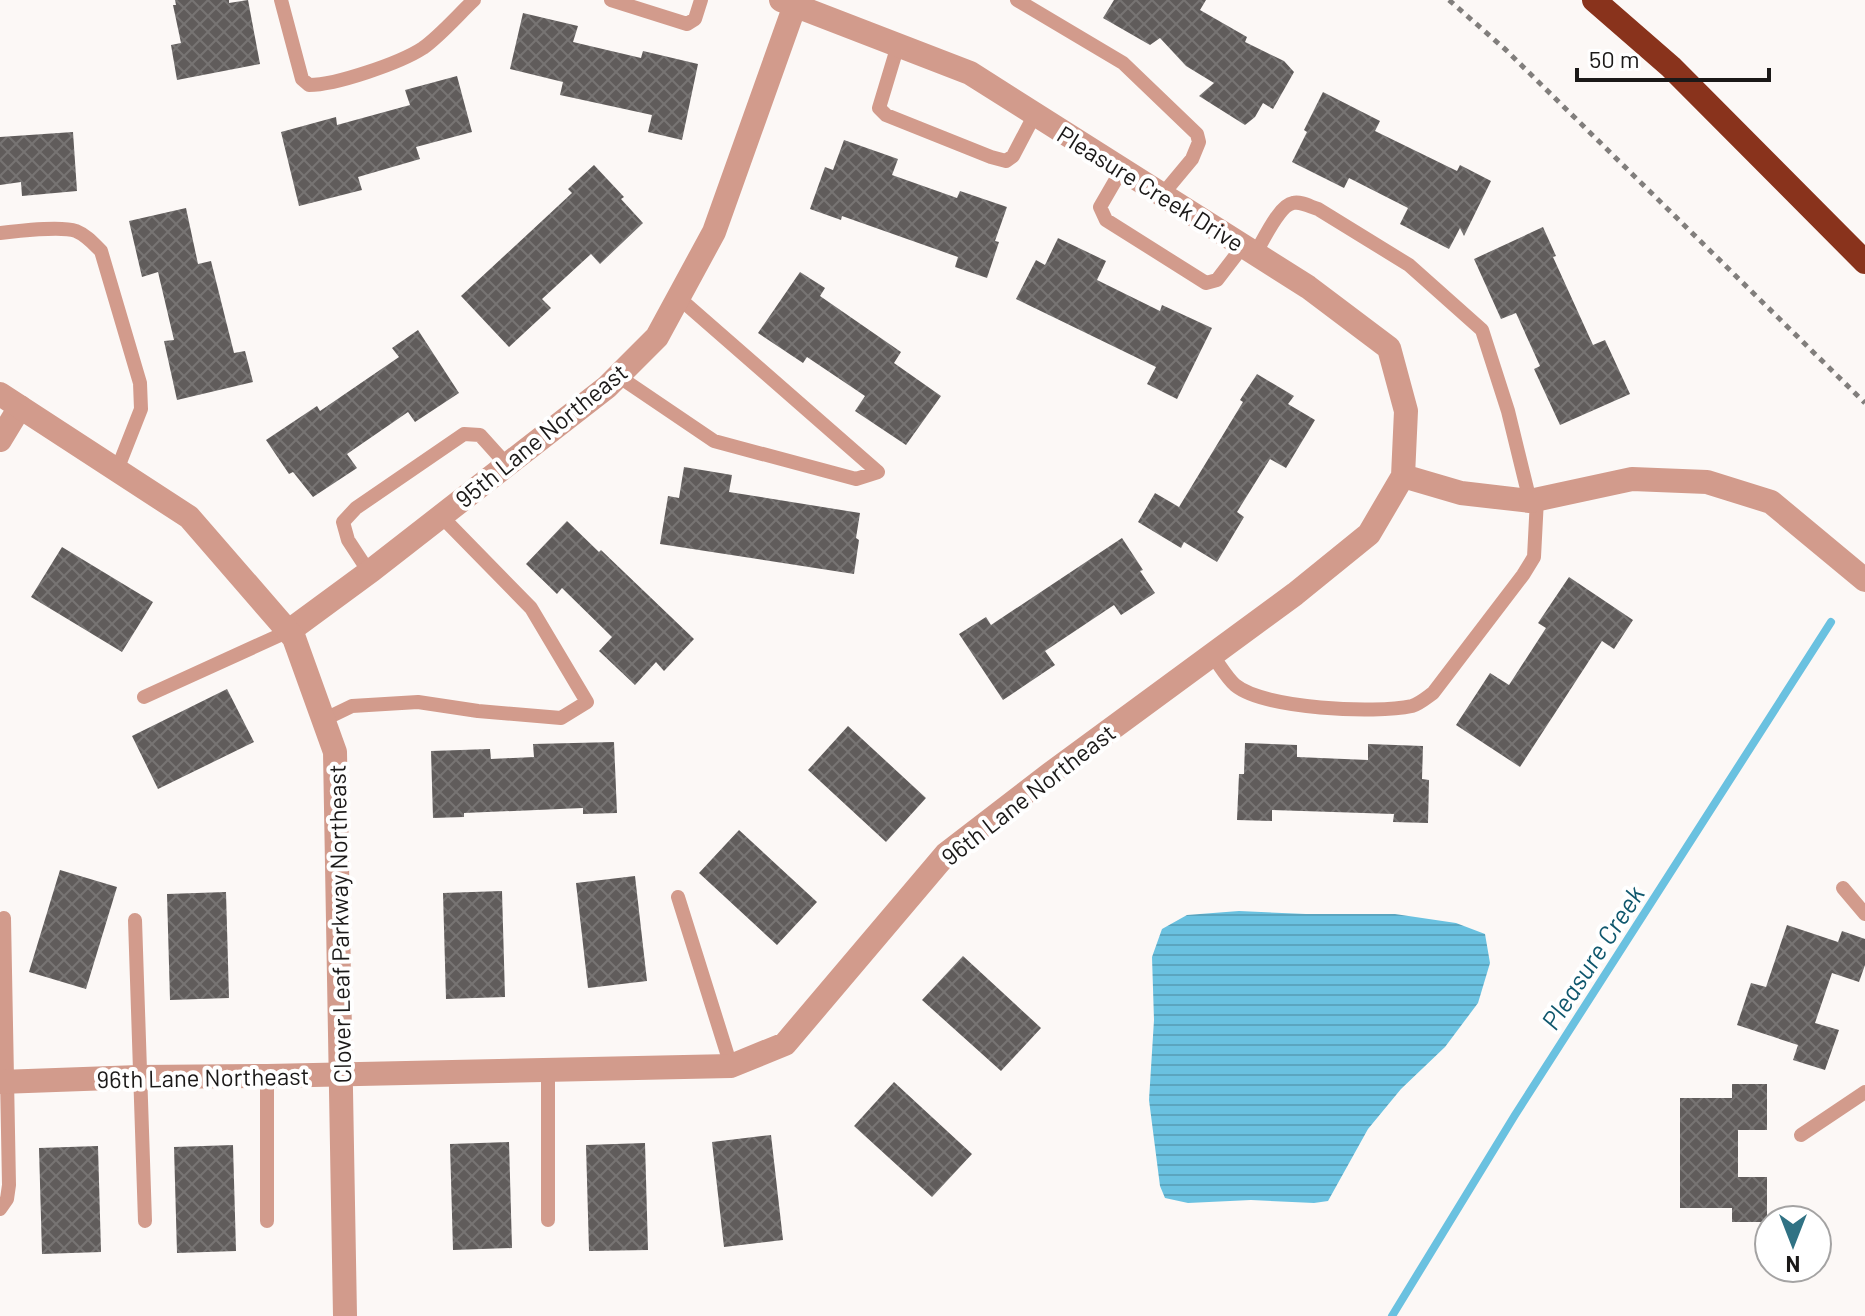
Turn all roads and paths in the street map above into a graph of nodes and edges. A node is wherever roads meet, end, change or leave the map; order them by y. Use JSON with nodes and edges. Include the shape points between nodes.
{"nodes":[{"id":1,"x":281,"y":0,"type":"edge"},
{"id":2,"x":474,"y":0,"type":"edge"},
{"id":3,"x":611,"y":0,"type":"edge"},
{"id":4,"x":701,"y":0,"type":"edge"},
{"id":5,"x":1017,"y":0,"type":"edge"},
{"id":6,"x":1449,"y":0,"type":"edge"},
{"id":7,"x":1594,"y":0,"type":"edge"},
{"id":8,"x":791,"y":2,"type":"edge"},
{"id":9,"x":898,"y":45,"type":"junction"},
{"id":10,"x":1035,"y":114,"type":"junction"},
{"id":11,"x":1122,"y":169,"type":"junction"},
{"id":12,"x":1162,"y":195,"type":"junction"},
{"id":13,"x":0,"y":233,"type":"edge"},
{"id":14,"x":1249,"y":250,"type":"junction"},
{"id":15,"x":1865,"y":262,"type":"edge"},
{"id":16,"x":679,"y":298,"type":"junction"},
{"id":17,"x":618,"y":376,"type":"junction"},
{"id":18,"x":10,"y":400,"type":"edge"},
{"id":19,"x":1865,"y":403,"type":"edge"},
{"id":20,"x":0,"y":440,"type":"edge"},
{"id":21,"x":507,"y":465,"type":"junction"},
{"id":22,"x":117,"y":470,"type":"junction"},
{"id":23,"x":1403,"y":476,"type":"junction"},
{"id":24,"x":1534,"y":500,"type":"junction"},
{"id":25,"x":441,"y":516,"type":"junction"},
{"id":26,"x":369,"y":572,"type":"junction"},
{"id":27,"x":1865,"y":580,"type":"edge"},
{"id":28,"x":289,"y":631,"type":"junction"},
{"id":29,"x":1212,"y":655,"type":"junction"},
{"id":30,"x":144,"y":697,"type":"dead end"},
{"id":31,"x":323,"y":720,"type":"junction"},
{"id":32,"x":1843,"y":888,"type":"dead end"},
{"id":33,"x":678,"y":897,"type":"dead end"},
{"id":34,"x":1865,"y":914,"type":"edge"},
{"id":35,"x":4,"y":918,"type":"dead end"},
{"id":36,"x":135,"y":920,"type":"dead end"},
{"id":37,"x":731,"y":1066,"type":"junction"},
{"id":38,"x":548,"y":1069,"type":"junction"},
{"id":39,"x":342,"y":1074,"type":"junction"},
{"id":40,"x":267,"y":1076,"type":"junction"},
{"id":41,"x":139,"y":1077,"type":"junction"},
{"id":42,"x":4,"y":1082,"type":"edge"},
{"id":43,"x":1865,"y":1092,"type":"edge"},
{"id":44,"x":1801,"y":1135,"type":"dead end"},
{"id":45,"x":0,"y":1209,"type":"edge"},
{"id":46,"x":548,"y":1220,"type":"dead end"},
{"id":47,"x":145,"y":1221,"type":"dead end"},
{"id":48,"x":267,"y":1221,"type":"dead end"},
{"id":49,"x":345,"y":1316,"type":"edge"}],
"edges":[{"from":1,"to":2,"type":"lane","via":[[302,79],[322,85],[423,48]]},
{"from":3,"to":4,"type":"lane","via":[[687,24],[695,19]]},
{"from":5,"to":12,"type":"lane","via":[[1123,63],[1197,134],[1192,159]]},
{"from":6,"to":19,"type":"path"},
{"from":7,"to":15,"type":"highway","via":[[1671,67]]},
{"from":8,"to":9,"type":"street","name":"Pleasure Creek Drive"},
{"from":8,"to":16,"type":"street","name":"95th Lane Northeast","via":[[714,232]]},
{"from":9,"to":10,"type":"street","name":"Pleasure Creek Drive","via":[[970,73]]},
{"from":9,"to":10,"type":"lane","via":[[879,108],[886,115],[1006,161]]},
{"from":10,"to":11,"type":"street","name":"Pleasure Creek Drive"},
{"from":11,"to":12,"type":"street","name":"Pleasure Creek Drive"},
{"from":11,"to":14,"type":"lane","via":[[1100,207],[1106,220],[1139,242],[1206,283],[1217,280]]},
{"from":12,"to":14,"type":"street","name":"Pleasure Creek Drive"},
{"from":13,"to":22,"type":"lane","via":[[74,230],[101,251],[140,383],[141,409]]},
{"from":14,"to":23,"type":"street","name":"Pleasure Creek Drive","via":[[1389,348],[1406,411]]},
{"from":14,"to":24,"type":"lane","via":[[1282,208],[1293,202],[1318,209],[1409,265],[1482,330]]},
{"from":16,"to":17,"type":"street","name":"95th Lane Northeast","via":[[657,337]]},
{"from":16,"to":17,"type":"lane","via":[[878,472],[856,479],[714,441]]},
{"from":17,"to":21,"type":"street","name":"95th Lane Northeast"},
{"from":18,"to":20,"type":"street"},
{"from":18,"to":22,"type":"street","name":"Clover Leaf Parkway Northeast"},
{"from":21,"to":25,"type":"street","name":"95th Lane Northeast"},
{"from":21,"to":26,"type":"lane","via":[[480,435],[464,434],[356,508],[343,522]]},
{"from":22,"to":28,"type":"street","name":"Clover Leaf Parkway Northeast","via":[[189,517]]},
{"from":23,"to":24,"type":"street","via":[[1461,493]]},
{"from":23,"to":29,"type":"street","name":"96th Lane Northeast","via":[[1369,534]]},
{"from":24,"to":27,"type":"street","via":[[1632,479],[1707,482],[1771,502]]},
{"from":24,"to":29,"type":"lane","via":[[1534,557],[1433,693],[1415,705],[1317,708],[1269,701],[1235,685]]},
{"from":25,"to":26,"type":"street","name":"95th Lane Northeast"},
{"from":25,"to":31,"type":"lane","via":[[531,608],[587,702],[561,718],[418,702],[352,706]]},
{"from":26,"to":28,"type":"street","name":"95th Lane Northeast"},
{"from":28,"to":30,"type":"lane"},
{"from":28,"to":31,"type":"street","name":"Clover Leaf Parkway Northeast"},
{"from":29,"to":37,"type":"street","name":"96th Lane Northeast","via":[[946,854],[785,1044]]},
{"from":31,"to":39,"type":"street","name":"Clover Leaf Parkway Northeast","via":[[335,752]]},
{"from":32,"to":34,"type":"lane"},
{"from":33,"to":37,"type":"lane"},
{"from":35,"to":42,"type":"lane"},
{"from":36,"to":41,"type":"lane"},
{"from":37,"to":38,"type":"street","name":"96th Lane Northeast"},
{"from":38,"to":39,"type":"street","name":"96th Lane Northeast"},
{"from":38,"to":46,"type":"lane"},
{"from":39,"to":40,"type":"street","name":"96th Lane Northeast"},
{"from":39,"to":49,"type":"street","name":"Clover Leaf Parkway Northeast"},
{"from":40,"to":41,"type":"street","name":"96th Lane Northeast"},
{"from":40,"to":48,"type":"lane"},
{"from":41,"to":42,"type":"street","name":"96th Lane Northeast"},
{"from":41,"to":47,"type":"lane"},
{"from":42,"to":45,"type":"lane","via":[[9,1185]]},
{"from":43,"to":44,"type":"lane"}]}
